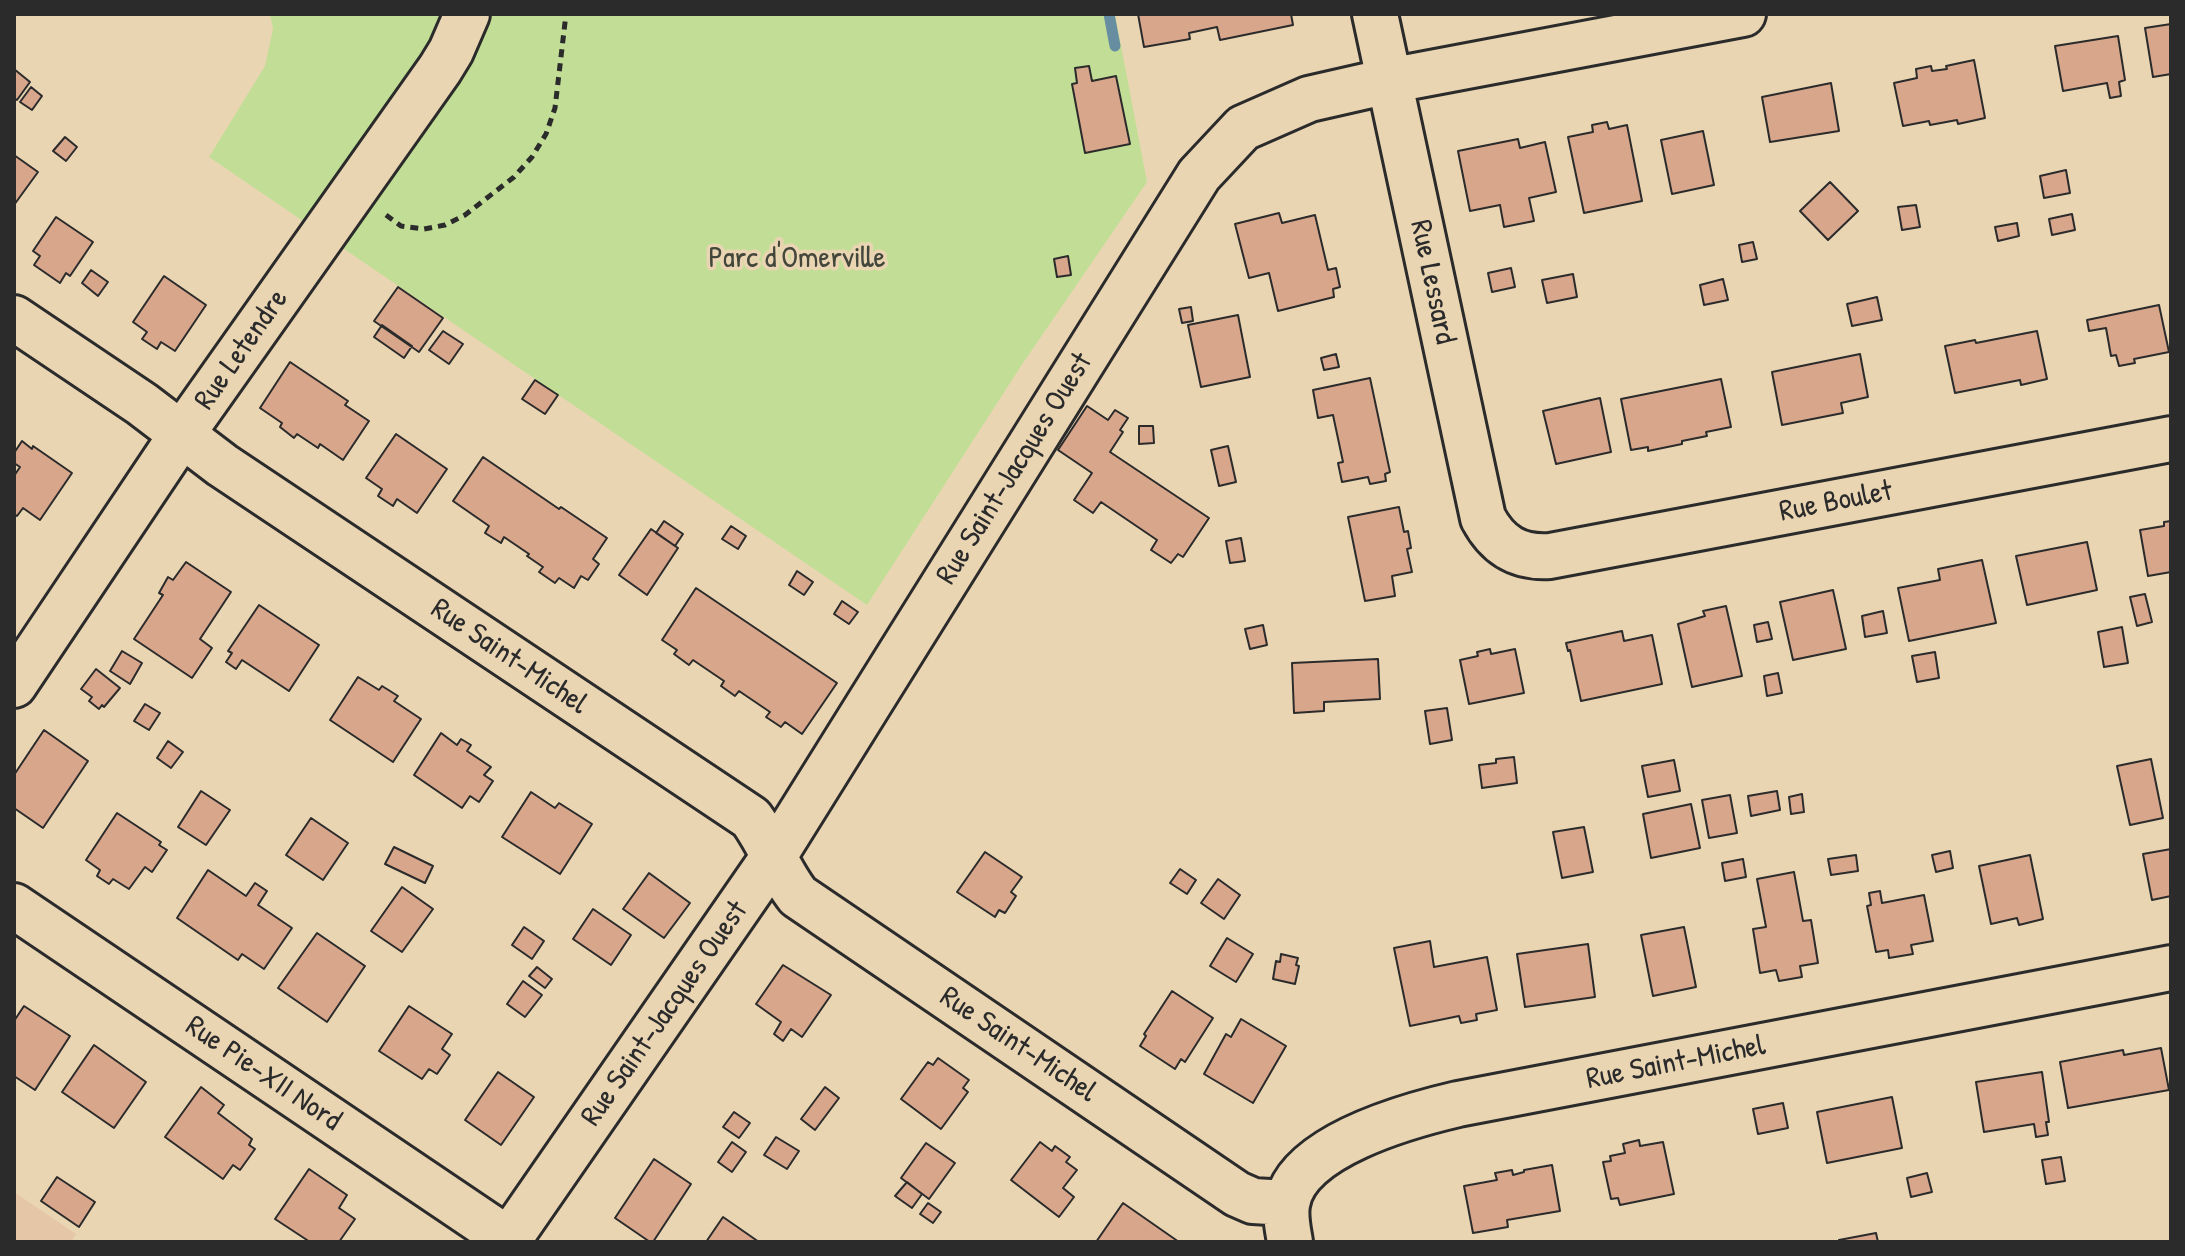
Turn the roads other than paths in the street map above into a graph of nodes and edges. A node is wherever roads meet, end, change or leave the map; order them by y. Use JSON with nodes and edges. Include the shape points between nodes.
{"nodes":[{"id":1,"x":467,"y":14,"type":"edge"},
{"id":2,"x":1375,"y":14,"type":"edge"},
{"id":3,"x":1743,"y":14,"type":"edge"},
{"id":4,"x":1388,"y":81,"type":"junction"},
{"id":5,"x":14,"y":318,"type":"edge"},
{"id":6,"x":182,"y":434,"type":"junction"},
{"id":7,"x":2171,"y":439,"type":"edge"},
{"id":8,"x":1502,"y":544,"type":"joint"},
{"id":9,"x":14,"y":685,"type":"edge"},
{"id":10,"x":774,"y":856,"type":"junction"},
{"id":11,"x":14,"y":906,"type":"edge"},
{"id":12,"x":2171,"y":968,"type":"edge"},
{"id":13,"x":1288,"y":1222,"type":"edge"},
{"id":14,"x":509,"y":1241,"type":"edge"}],
"edges":[{"from":1,"to":6,"type":"street","name":"Rue Letendre","via":[[440,69]]},
{"from":2,"to":4,"type":"street","name":"Rue Lessard"},
{"from":3,"to":4,"type":"street","name":"Rue Saint-Jacques Ouest"},
{"from":4,"to":8,"type":"street","name":"Rue Lessard","via":[[1483,518]]},
{"from":4,"to":10,"type":"street","name":"Rue Saint-Jacques Ouest","via":[[1309,99],[1243,128],[1199,175]]},
{"from":5,"to":6,"type":"street","name":"Rue Saint-Michel"},
{"from":6,"to":9,"type":"street","name":"Rue Letendre"},
{"from":6,"to":10,"type":"street","name":"Rue Saint-Michel","via":[[751,818]]},
{"from":7,"to":8,"type":"street","name":"Rue Boulet","via":[[1550,556],[1525,555]]},
{"from":10,"to":13,"type":"street","name":"Rue Saint-Michel","via":[[798,896],[1211,1177]]},
{"from":10,"to":14,"type":"street","name":"Rue Saint-Jacques Ouest"},
{"from":11,"to":14,"type":"street","name":"Rue Pie-XII Nord"},
{"from":12,"to":13,"type":"street","name":"Rue Saint-Michel","via":[[1426,1112],[1372,1129],[1321,1158],[1293,1188]]}]}
